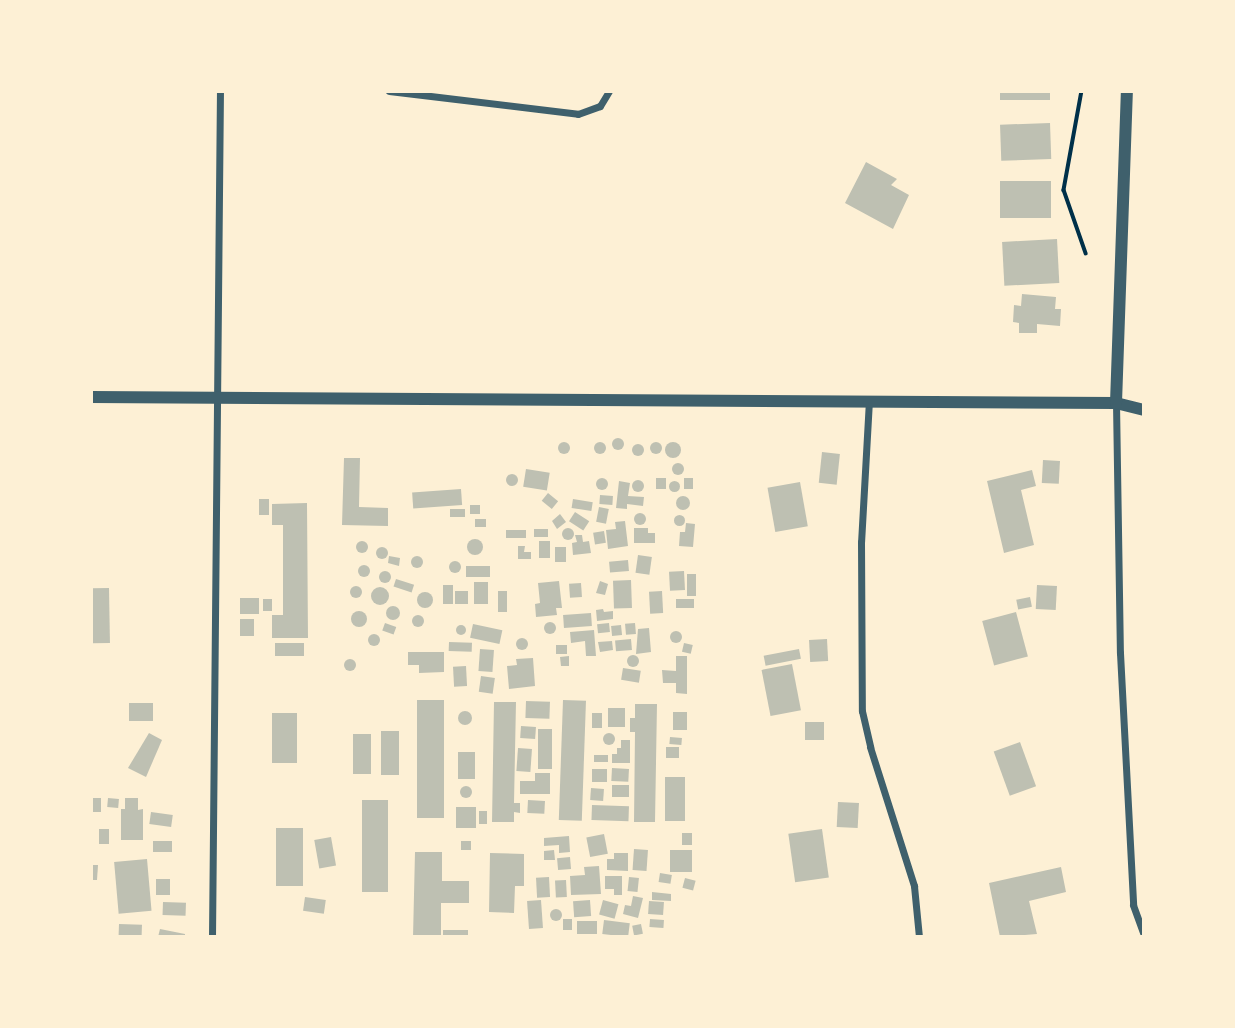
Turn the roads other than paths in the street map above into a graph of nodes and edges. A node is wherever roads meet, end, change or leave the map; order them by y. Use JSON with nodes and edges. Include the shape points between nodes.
{"nodes":[{"id":1,"x":219,"y":91,"type":"edge"},
{"id":2,"x":389,"y":91,"type":"edge"},
{"id":3,"x":609,"y":91,"type":"edge"},
{"id":4,"x":1127,"y":91,"type":"edge"},
{"id":5,"x":91,"y":397,"type":"edge"},
{"id":6,"x":216,"y":397,"type":"junction"},
{"id":7,"x":869,"y":400,"type":"junction"},
{"id":8,"x":1116,"y":403,"type":"junction"},
{"id":9,"x":1144,"y":410,"type":"edge"},
{"id":10,"x":1144,"y":936,"type":"edge"},
{"id":11,"x":212,"y":937,"type":"edge"},
{"id":12,"x":919,"y":937,"type":"edge"}],
"edges":[{"from":1,"to":6,"type":"street"},
{"from":2,"to":3,"type":"street","via":[[579,114],[600,106]]},
{"from":4,"to":8,"type":"street"},
{"from":5,"to":6,"type":"street"},
{"from":6,"to":7,"type":"street"},
{"from":6,"to":11,"type":"street"},
{"from":7,"to":8,"type":"street"},
{"from":7,"to":12,"type":"street","via":[[861,542],[862,711],[914,886]]},
{"from":8,"to":9,"type":"street"},
{"from":8,"to":10,"type":"street","via":[[1120,653],[1132,892]]}]}
